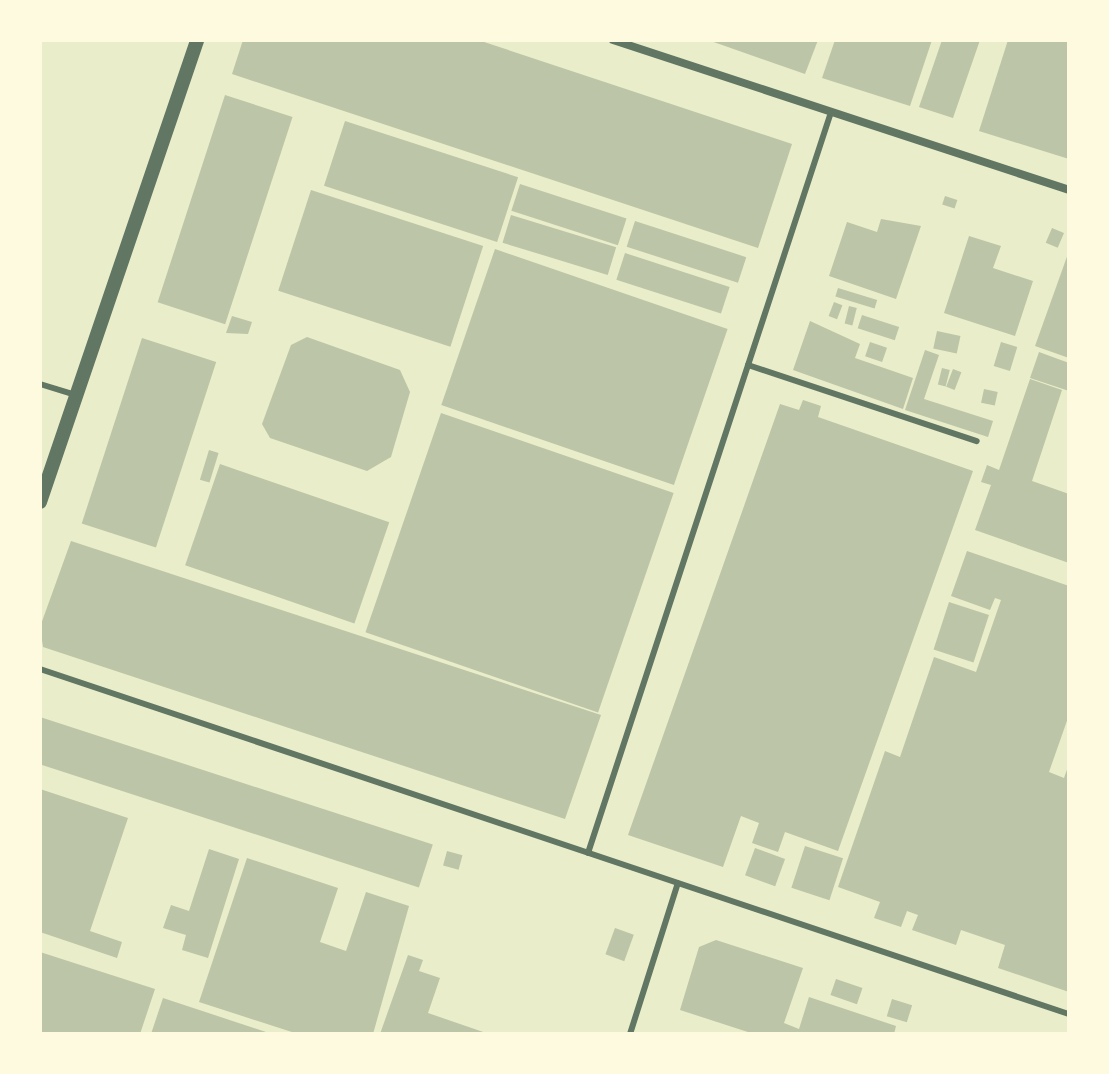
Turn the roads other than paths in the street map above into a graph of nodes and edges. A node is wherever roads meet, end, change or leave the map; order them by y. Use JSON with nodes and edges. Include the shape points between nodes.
{"nodes":[{"id":1,"x":197,"y":40,"type":"edge"},
{"id":2,"x":613,"y":40,"type":"edge"},
{"id":3,"x":831,"y":112,"type":"junction"},
{"id":4,"x":1069,"y":190,"type":"edge"},
{"id":5,"x":748,"y":365,"type":"junction"},
{"id":6,"x":40,"y":384,"type":"edge"},
{"id":7,"x":76,"y":396,"type":"junction"},
{"id":8,"x":977,"y":441,"type":"dead end"},
{"id":9,"x":40,"y":502,"type":"edge"},
{"id":10,"x":40,"y":669,"type":"edge"},
{"id":11,"x":588,"y":853,"type":"junction"},
{"id":12,"x":678,"y":883,"type":"junction"},
{"id":13,"x":1069,"y":1014,"type":"edge"},
{"id":14,"x":630,"y":1034,"type":"edge"}],
"edges":[{"from":1,"to":7,"type":"street"},
{"from":2,"to":3,"type":"street"},
{"from":3,"to":4,"type":"street"},
{"from":3,"to":5,"type":"lane"},
{"from":5,"to":8,"type":"lane"},
{"from":5,"to":11,"type":"lane"},
{"from":6,"to":7,"type":"lane"},
{"from":7,"to":9,"type":"street"},
{"from":10,"to":11,"type":"lane"},
{"from":11,"to":12,"type":"lane"},
{"from":12,"to":13,"type":"lane"},
{"from":12,"to":14,"type":"lane"}]}
